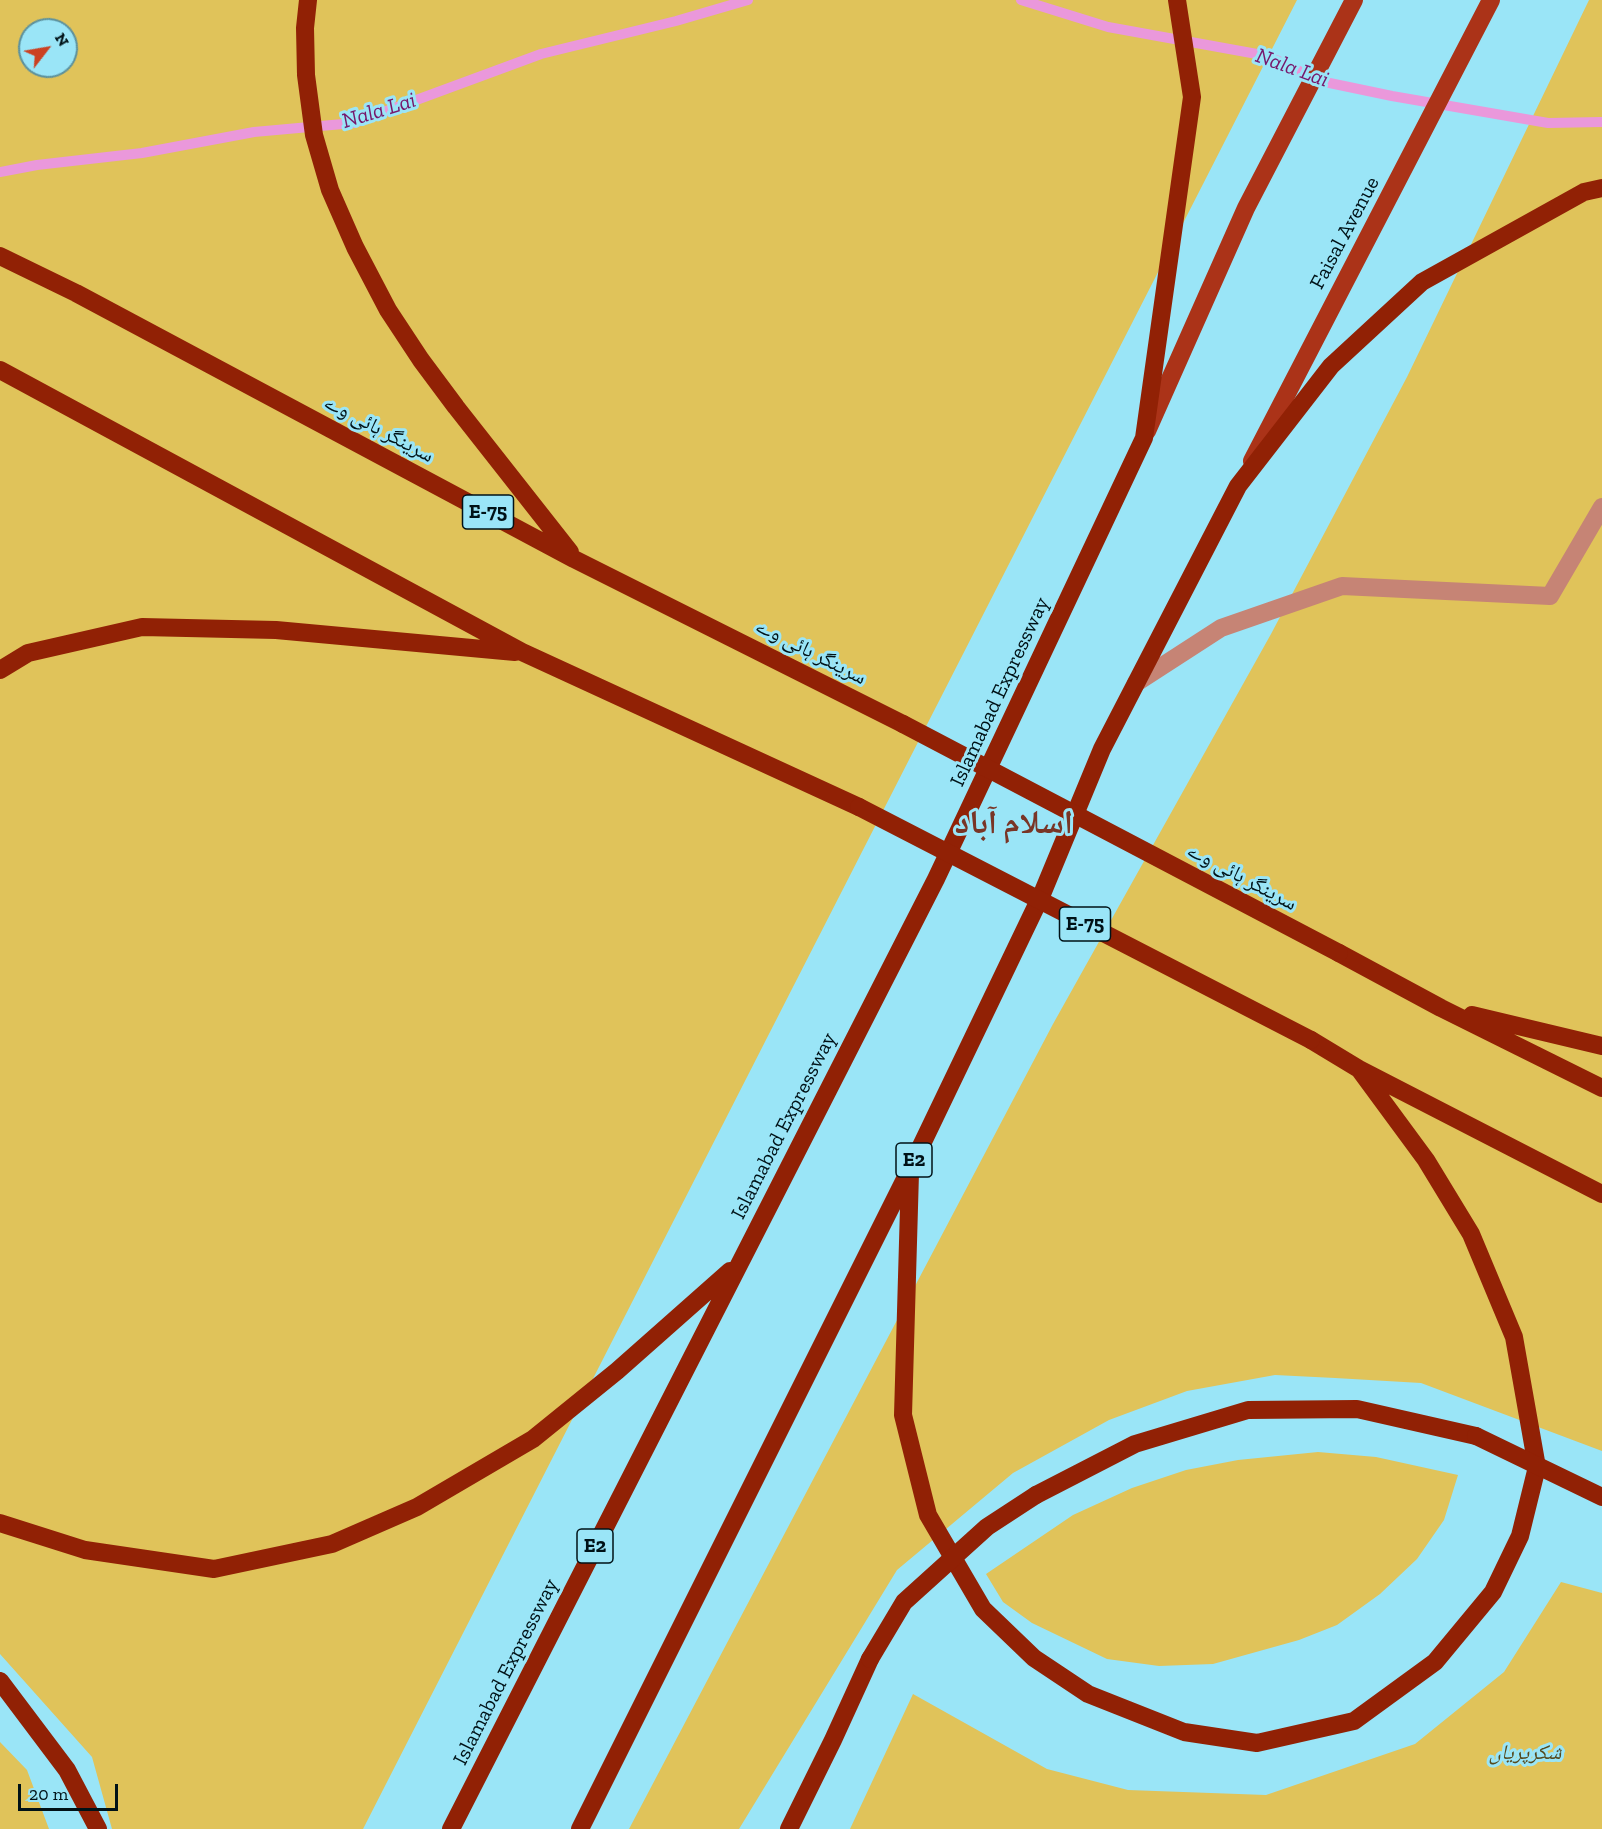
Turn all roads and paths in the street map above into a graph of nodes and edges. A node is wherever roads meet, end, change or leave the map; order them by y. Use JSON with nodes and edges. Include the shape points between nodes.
{"nodes":[{"id":1,"x":308,"y":0,"type":"edge"},
{"id":2,"x":1177,"y":0,"type":"edge"},
{"id":3,"x":1354,"y":0,"type":"edge"},
{"id":4,"x":1491,"y":0,"type":"edge"},
{"id":5,"x":1602,"y":188,"type":"edge"},
{"id":6,"x":0,"y":255,"type":"edge"},
{"id":7,"x":0,"y":370,"type":"edge"},
{"id":8,"x":1144,"y":438,"type":"junction"},
{"id":9,"x":1238,"y":486,"type":"junction"},
{"id":10,"x":1602,"y":507,"type":"edge"},
{"id":11,"x":574,"y":559,"type":"junction"},
{"id":12,"x":522,"y":652,"type":"junction"},
{"id":13,"x":0,"y":670,"type":"edge"},
{"id":14,"x":1137,"y":683,"type":"junction"},
{"id":15,"x":1441,"y":1008,"type":"junction"},
{"id":16,"x":1602,"y":1046,"type":"edge"},
{"id":17,"x":1359,"y":1069,"type":"junction"},
{"id":18,"x":1602,"y":1088,"type":"edge"},
{"id":19,"x":910,"y":1169,"type":"junction"},
{"id":20,"x":1602,"y":1194,"type":"edge"},
{"id":21,"x":738,"y":1264,"type":"junction"},
{"id":22,"x":1602,"y":1497,"type":"edge"},
{"id":23,"x":0,"y":1523,"type":"edge"},
{"id":24,"x":0,"y":1681,"type":"edge"},
{"id":25,"x":98,"y":1829,"type":"edge"},
{"id":26,"x":452,"y":1829,"type":"edge"},
{"id":27,"x":580,"y":1829,"type":"edge"},
{"id":28,"x":789,"y":1829,"type":"edge"}],
"edges":[{"from":1,"to":11,"type":"highway","via":[[306,75],[314,135],[330,190],[355,247],[393,318],[456,407]]},
{"from":2,"to":8,"type":"highway","name":"Islamabad Expressway","via":[[1192,97]]},
{"from":3,"to":8,"type":"main road","via":[[1246,208]]},
{"from":4,"to":9,"type":"main road","name":"Faisal Avenue"},
{"from":5,"to":9,"type":"highway","via":[[1584,192],[1422,282],[1331,366]]},
{"from":6,"to":11,"type":"highway","name":"سرینگر ہائی وے","number":"E-75"},
{"from":7,"to":12,"type":"highway","number":"E-75"},
{"from":8,"to":21,"type":"highway","name":"Islamabad Expressway","number":"E2","via":[[936,879]]},
{"from":9,"to":14,"type":"highway","number":"E2"},
{"from":10,"to":14,"type":"lane","via":[[1550,596],[1342,586],[1221,628]]},
{"from":11,"to":15,"type":"highway","name":"سرینگر ہائی وے","number":"E-75","bridge":true,"via":[[903,724]]},
{"from":12,"to":13,"type":"highway","via":[[276,630],[142,627],[28,653]]},
{"from":12,"to":17,"type":"highway","number":"E-75","bridge":true,"via":[[859,807],[1311,1040]]},
{"from":14,"to":19,"type":"highway","number":"E2","via":[[1102,749],[1042,894]]},
{"from":15,"to":16,"type":"highway"},
{"from":15,"to":18,"type":"highway","name":"سرینگر ہائی وے","number":"E-75"},
{"from":17,"to":19,"type":"highway","via":[[1426,1160],[1471,1234],[1514,1337],[1537,1467],[1520,1536],[1493,1592],[1435,1662],[1354,1721],[1257,1743],[1184,1732],[1088,1694],[1034,1658],[983,1610],[928,1515],[903,1415]]},
{"from":17,"to":20,"type":"highway","number":"E-75"},
{"from":19,"to":27,"type":"highway","number":"E2"},
{"from":21,"to":23,"type":"highway","via":[[533,1439],[417,1507],[332,1544],[214,1569],[85,1550]]},
{"from":21,"to":26,"type":"highway","name":"Islamabad Expressway","number":"E2"},
{"from":22,"to":28,"type":"highway","bridge":true,"via":[[1476,1436],[1357,1409],[1248,1410],[1135,1444],[1036,1495],[987,1527],[904,1602],[870,1659]]},
{"from":24,"to":25,"type":"highway","via":[[67,1770]]}]}
